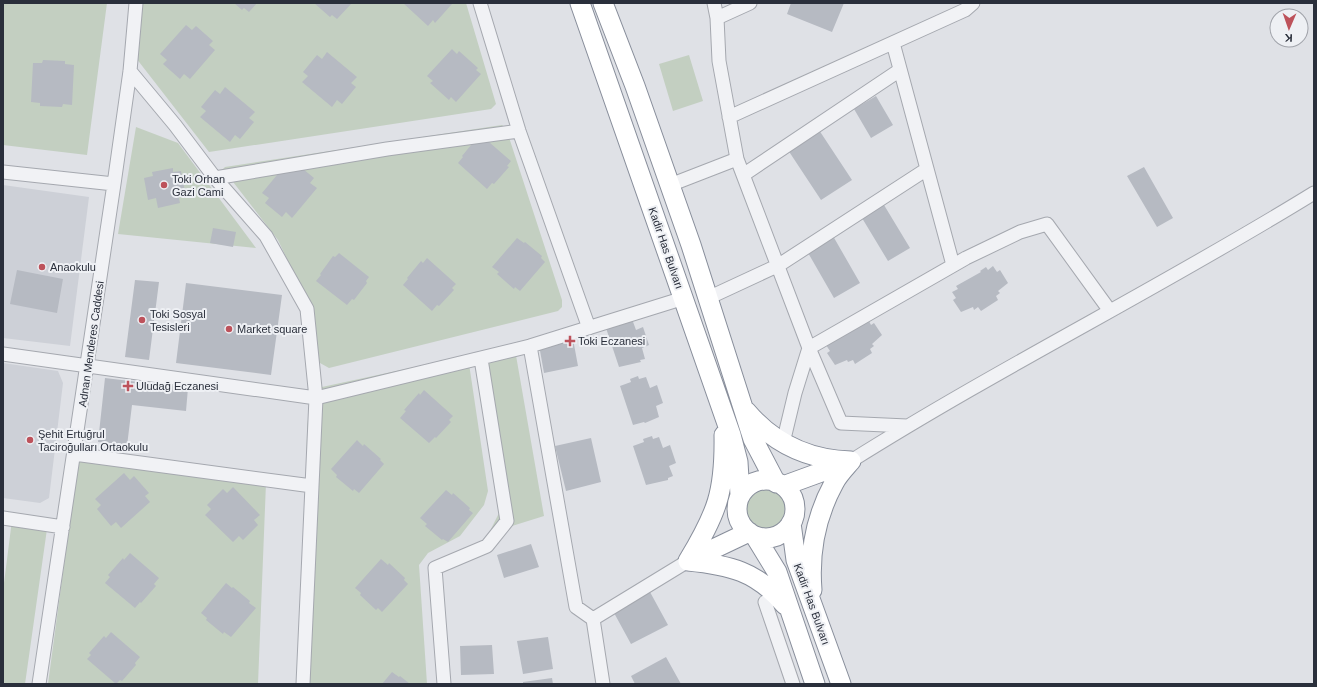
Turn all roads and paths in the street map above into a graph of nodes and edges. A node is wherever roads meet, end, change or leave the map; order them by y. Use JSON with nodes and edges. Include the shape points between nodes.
{"nodes":[{"id":1,"x":136,"y":3,"type":"edge"},
{"id":2,"x":480,"y":3,"type":"edge"},
{"id":3,"x":580,"y":3,"type":"edge"},
{"id":4,"x":602,"y":3,"type":"edge"},
{"id":5,"x":714,"y":3,"type":"edge"},
{"id":6,"x":750,"y":3,"type":"edge"},
{"id":7,"x":973,"y":3,"type":"edge"},
{"id":8,"x":716,"y":18,"type":"junction"},
{"id":9,"x":893,"y":43,"type":"junction"},
{"id":10,"x":900,"y":70,"type":"junction"},
{"id":11,"x":130,"y":71,"type":"junction"},
{"id":12,"x":729,"y":117,"type":"junction"},
{"id":13,"x":519,"y":131,"type":"junction"},
{"id":14,"x":737,"y":159,"type":"junction"},
{"id":15,"x":927,"y":169,"type":"junction"},
{"id":16,"x":3,"y":172,"type":"edge"},
{"id":17,"x":743,"y":174,"type":"junction"},
{"id":18,"x":215,"y":178,"type":"junction"},
{"id":19,"x":114,"y":184,"type":"junction"},
{"id":20,"x":670,"y":185,"type":"junction"},
{"id":21,"x":1314,"y":193,"type":"edge"},
{"id":22,"x":779,"y":265,"type":"junction"},
{"id":23,"x":954,"y":266,"type":"junction"},
{"id":24,"x":684,"y":298,"type":"junction"},
{"id":25,"x":708,"y":298,"type":"junction"},
{"id":26,"x":1110,"y":311,"type":"junction"},
{"id":27,"x":589,"y":328,"type":"junction"},
{"id":28,"x":530,"y":346,"type":"junction"},
{"id":29,"x":809,"y":348,"type":"junction"},
{"id":30,"x":3,"y":354,"type":"edge"},
{"id":31,"x":481,"y":359,"type":"junction"},
{"id":32,"x":88,"y":367,"type":"junction"},
{"id":33,"x":316,"y":398,"type":"junction"},
{"id":34,"x":743,"y":408,"type":"junction"},
{"id":35,"x":723,"y":411,"type":"junction"},
{"id":36,"x":907,"y":426,"type":"junction"},
{"id":37,"x":783,"y":443,"type":"junction"},
{"id":38,"x":74,"y":454,"type":"junction"},
{"id":39,"x":851,"y":461,"type":"junction"},
{"id":40,"x":834,"y":482,"type":"junction"},
{"id":41,"x":779,"y":484,"type":"junction"},
{"id":42,"x":312,"y":486,"type":"junction"},
{"id":43,"x":739,"y":502,"type":"junction"},
{"id":44,"x":3,"y":518,"type":"edge"},
{"id":45,"x":792,"y":520,"type":"junction"},
{"id":46,"x":63,"y":527,"type":"junction"},
{"id":47,"x":752,"y":534,"type":"junction"},
{"id":48,"x":688,"y":561,"type":"junction"},
{"id":49,"x":764,"y":602,"type":"dead end"},
{"id":50,"x":791,"y":615,"type":"junction"},
{"id":51,"x":593,"y":619,"type":"junction"},
{"id":52,"x":817,"y":620,"type":"junction"},
{"id":53,"x":39,"y":684,"type":"edge"},
{"id":54,"x":303,"y":684,"type":"edge"},
{"id":55,"x":444,"y":684,"type":"edge"},
{"id":56,"x":603,"y":684,"type":"edge"},
{"id":57,"x":793,"y":684,"type":"edge"},
{"id":58,"x":815,"y":684,"type":"edge"},
{"id":59,"x":841,"y":684,"type":"edge"}],
"edges":[{"from":1,"to":11,"type":"street","name":"Adnan Menderes Caddesi"},
{"from":2,"to":13,"type":"street"},
{"from":3,"to":24,"type":"highway","name":"Kadir Has Bulvarı"},
{"from":4,"to":20,"type":"highway"},
{"from":5,"to":8,"type":"street"},
{"from":6,"to":8,"type":"street"},
{"from":7,"to":9,"type":"street","via":[[965,10]]},
{"from":8,"to":12,"type":"street","via":[[719,61]]},
{"from":9,"to":10,"type":"street"},
{"from":9,"to":12,"type":"street"},
{"from":10,"to":15,"type":"street"},
{"from":10,"to":17,"type":"street"},
{"from":11,"to":18,"type":"street"},
{"from":11,"to":19,"type":"street","name":"Adnan Menderes Caddesi"},
{"from":12,"to":14,"type":"street"},
{"from":13,"to":18,"type":"street","via":[[387,149]]},
{"from":13,"to":27,"type":"street"},
{"from":14,"to":17,"type":"street"},
{"from":14,"to":20,"type":"street"},
{"from":15,"to":22,"type":"street"},
{"from":15,"to":23,"type":"street"},
{"from":16,"to":19,"type":"street"},
{"from":17,"to":22,"type":"street"},
{"from":18,"to":33,"type":"street","via":[[266,236],[307,309]]},
{"from":19,"to":32,"type":"street","name":"Adnan Menderes Caddesi"},
{"from":20,"to":25,"type":"highway"},
{"from":21,"to":26,"type":"street"},
{"from":22,"to":25,"type":"street"},
{"from":22,"to":29,"type":"street"},
{"from":23,"to":26,"type":"street","via":[[1020,232],[1047,224]]},
{"from":23,"to":29,"type":"street"},
{"from":24,"to":27,"type":"street"},
{"from":24,"to":35,"type":"highway","name":"Kadir Has Bulvarı"},
{"from":25,"to":34,"type":"highway"},
{"from":26,"to":36,"type":"street"},
{"from":27,"to":28,"type":"street"},
{"from":28,"to":31,"type":"street"},
{"from":28,"to":51,"type":"street","via":[[576,607]]},
{"from":29,"to":36,"type":"street","via":[[841,423]]},
{"from":29,"to":37,"type":"street"},
{"from":30,"to":32,"type":"street"},
{"from":31,"to":33,"type":"street"},
{"from":31,"to":55,"type":"street","via":[[507,521],[488,546],[435,568]]},
{"from":32,"to":33,"type":"street"},
{"from":32,"to":38,"type":"street","name":"Adnan Menderes Caddesi"},
{"from":33,"to":42,"type":"street"},
{"from":34,"to":37,"type":"highway","via":[[764,430]]},
{"from":34,"to":41,"type":"highway","via":[[758,450]]},
{"from":35,"to":43,"type":"highway","name":"Kadir Has Bulvarı","via":[[737,455]]},
{"from":35,"to":48,"type":"highway","via":[[724,464],[720,498],[712,520]]},
{"from":36,"to":39,"type":"street"},
{"from":37,"to":39,"type":"highway","via":[[815,456]]},
{"from":38,"to":42,"type":"street"},
{"from":38,"to":46,"type":"street","name":"Adnan Menderes Caddesi"},
{"from":39,"to":40,"type":"highway"},
{"from":39,"to":41,"type":"highway"},
{"from":40,"to":45,"type":"highway"},
{"from":40,"to":52,"type":"highway","via":[[820,516],[814,543],[812,589]]},
{"from":41,"to":43,"type":"highway","via":[[770,481],[756,482],[750,485]]},
{"from":41,"to":45,"type":"highway","via":[[791,496],[794,510]]},
{"from":42,"to":54,"type":"street"},
{"from":43,"to":47,"type":"highway","via":[[740,522]]},
{"from":43,"to":48,"type":"highway"},
{"from":44,"to":46,"type":"street"},
{"from":45,"to":47,"type":"highway","via":[[782,533],[775,536],[762,538]]},
{"from":45,"to":52,"type":"highway","name":"Kadir Has Bulvarı","via":[[796,560]]},
{"from":46,"to":53,"type":"street","name":"Adnan Menderes Caddesi"},
{"from":47,"to":48,"type":"highway"},
{"from":47,"to":50,"type":"highway","name":"Kadir Has Bulvarı","via":[[776,572]]},
{"from":48,"to":50,"type":"highway","via":[[747,573],[769,588]]},
{"from":48,"to":51,"type":"street"},
{"from":49,"to":57,"type":"street"},
{"from":50,"to":58,"type":"highway","name":"Kadir Has Bulvarı"},
{"from":51,"to":56,"type":"street"},
{"from":52,"to":59,"type":"highway","name":"Kadir Has Bulvarı"}]}
